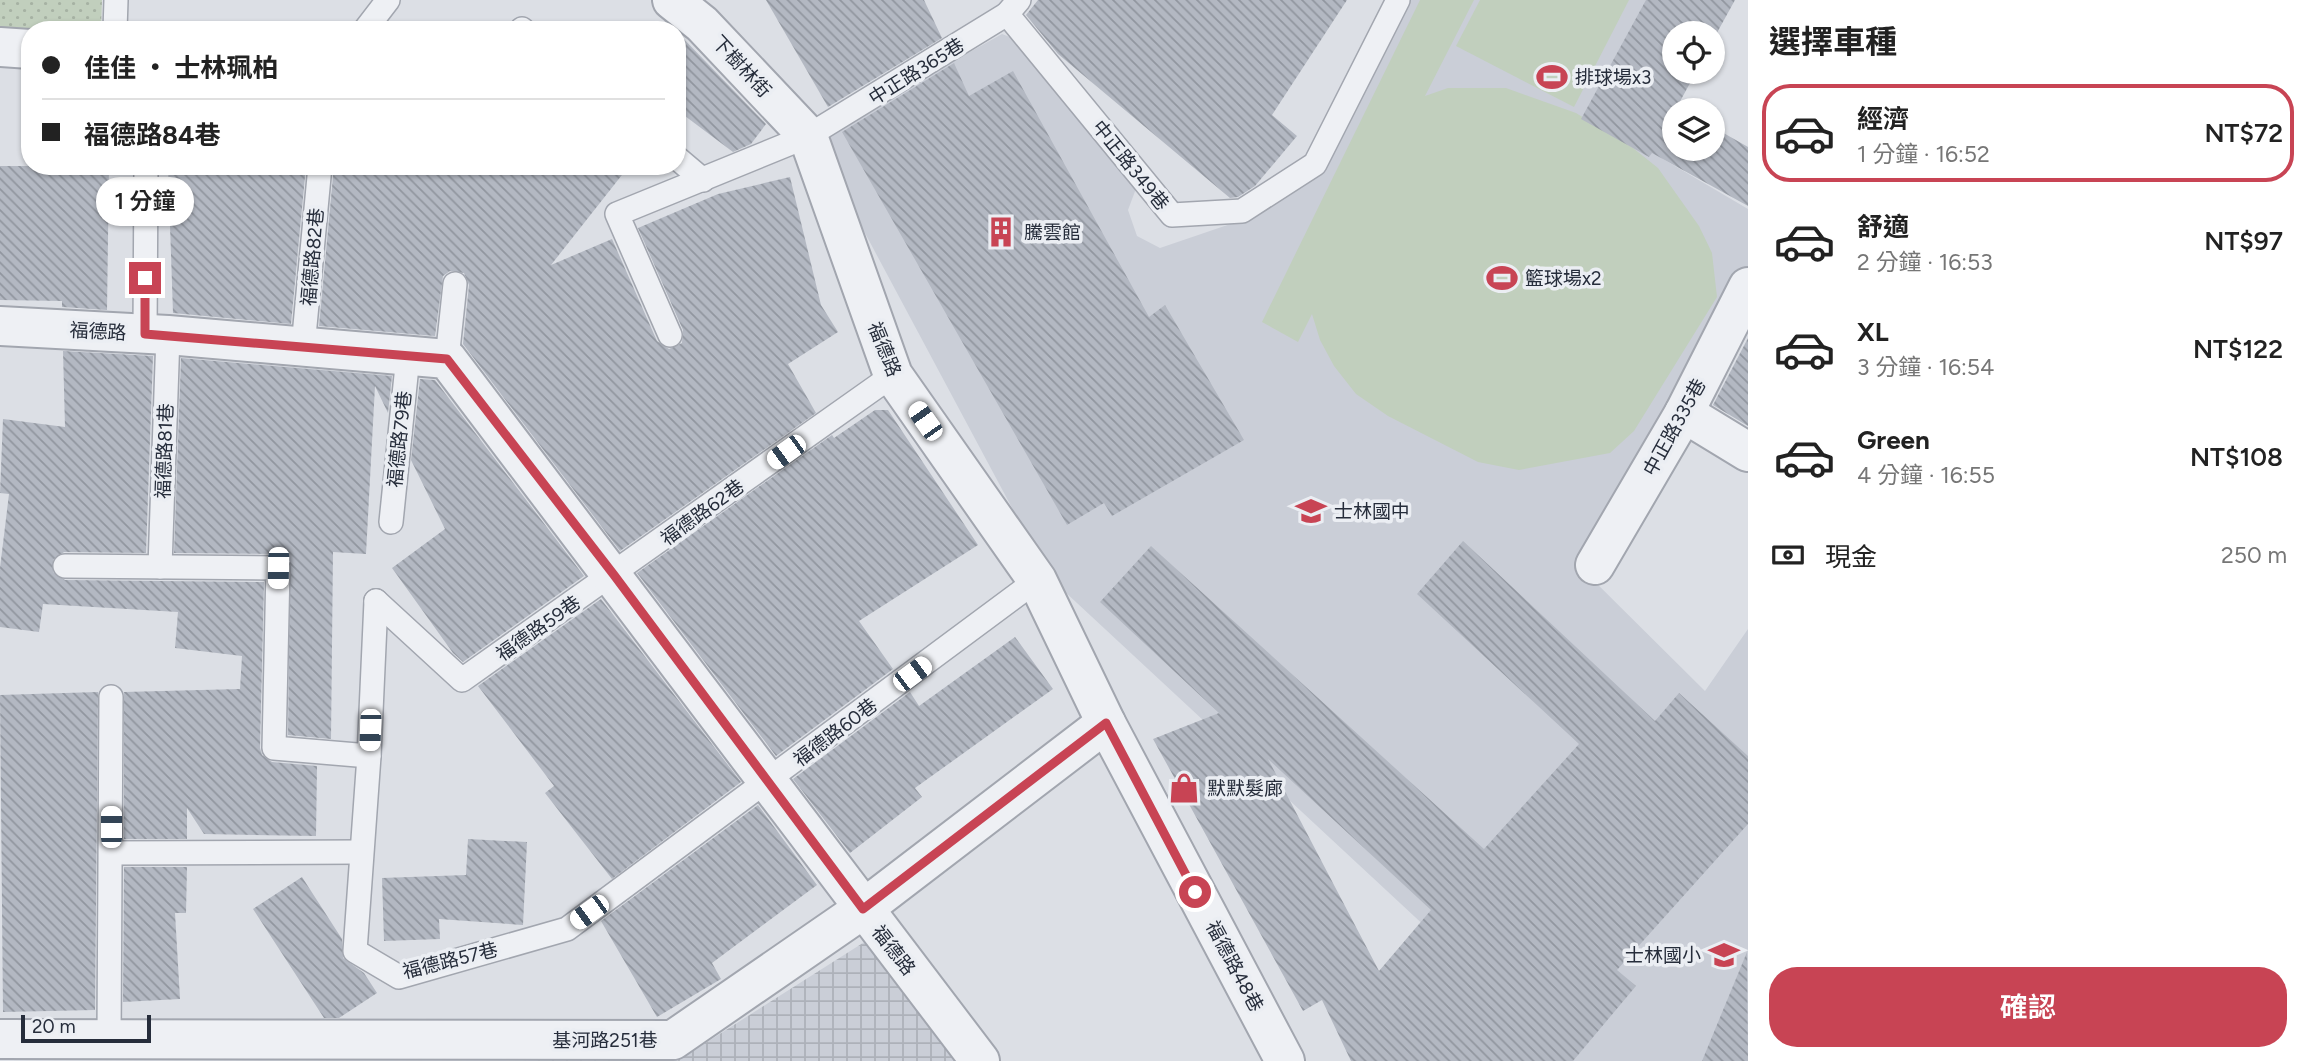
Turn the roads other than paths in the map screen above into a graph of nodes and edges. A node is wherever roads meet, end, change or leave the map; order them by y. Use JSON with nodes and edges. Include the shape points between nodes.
{"nodes":[{"id":1,"x":116,"y":0,"type":"edge"},
{"id":2,"x":388,"y":0,"type":"edge"},
{"id":3,"x":672,"y":0,"type":"edge"},
{"id":4,"x":1398,"y":0,"type":"edge"},
{"id":5,"x":1013,"y":7,"type":"edge"},
{"id":6,"x":115,"y":21,"type":"edge"},
{"id":7,"x":372,"y":21,"type":"edge"},
{"id":8,"x":0,"y":47,"type":"edge"},
{"id":9,"x":21,"y":48,"type":"edge"},
{"id":10,"x":808,"y":136,"type":"junction"},
{"id":11,"x":686,"y":166,"type":"edge"},
{"id":12,"x":147,"y":175,"type":"edge"},
{"id":13,"x":319,"y":175,"type":"edge"},
{"id":14,"x":703,"y":180,"type":"junction"},
{"id":15,"x":455,"y":284,"type":"dead end"},
{"id":16,"x":1748,"y":287,"type":"edge"},
{"id":17,"x":0,"y":326,"type":"edge"},
{"id":18,"x":157,"y":334,"type":"junction"},
{"id":19,"x":670,"y":335,"type":"dead end"},
{"id":20,"x":303,"y":347,"type":"junction"},
{"id":21,"x":408,"y":356,"type":"junction"},
{"id":22,"x":447,"y":359,"type":"junction"},
{"id":23,"x":893,"y":375,"type":"junction"},
{"id":24,"x":1684,"y":413,"type":"junction"},
{"id":25,"x":1748,"y":452,"type":"edge"},
{"id":26,"x":391,"y":522,"type":"dead end"},
{"id":27,"x":1595,"y":565,"type":"dead end"},
{"id":28,"x":65,"y":566,"type":"dead end"},
{"id":29,"x":160,"y":567,"type":"junction"},
{"id":30,"x":614,"y":575,"type":"junction"},
{"id":31,"x":1037,"y":580,"type":"junction"},
{"id":32,"x":376,"y":601,"type":"joint"},
{"id":33,"x":111,"y":697,"type":"dead end"},
{"id":34,"x":1106,"y":723,"type":"junction"},
{"id":35,"x":369,"y":756,"type":"junction"},
{"id":36,"x":767,"y":783,"type":"junction"},
{"id":37,"x":361,"y":852,"type":"junction"},
{"id":38,"x":111,"y":853,"type":"junction"},
{"id":39,"x":863,"y":909,"type":"junction"},
{"id":40,"x":109,"y":1038,"type":"junction"},
{"id":41,"x":0,"y":1039,"type":"edge"},
{"id":42,"x":980,"y":1061,"type":"edge"},
{"id":43,"x":1285,"y":1061,"type":"edge"}],
"edges":[{"from":1,"to":6,"type":"lane"},
{"from":2,"to":7,"type":"lane"},
{"from":3,"to":10,"type":"street","name":"下樹林街","via":[[702,24]]},
{"from":4,"to":5,"type":"lane","name":"中正路349巷","via":[[1315,164],[1242,211],[1172,215]]},
{"from":5,"to":10,"type":"lane","name":"中正路365巷"},
{"from":8,"to":9,"type":"street"},
{"from":10,"to":14,"type":"lane","name":"中正路365巷"},
{"from":10,"to":23,"type":"street","name":"福德路"},
{"from":11,"to":14,"type":"lane"},
{"from":12,"to":18,"type":"lane","name":"福德路81巷"},
{"from":13,"to":20,"type":"lane","name":"福德路82巷"},
{"from":14,"to":19,"type":"lane","name":"中正路365巷","via":[[617,214]]},
{"from":15,"to":22,"type":"lane"},
{"from":16,"to":24,"type":"street","name":"中正路335巷"},
{"from":17,"to":18,"type":"street","name":"福德路"},
{"from":18,"to":20,"type":"street","name":"福德路"},
{"from":18,"to":29,"type":"lane","name":"福德路81巷"},
{"from":20,"to":21,"type":"street","name":"福德路"},
{"from":21,"to":22,"type":"street","name":"福德路"},
{"from":21,"to":26,"type":"lane","name":"福德路79巷"},
{"from":22,"to":30,"type":"street","name":"福德路"},
{"from":23,"to":30,"type":"lane","name":"福德路62巷"},
{"from":23,"to":31,"type":"street","name":"福德路"},
{"from":24,"to":25,"type":"street"},
{"from":24,"to":27,"type":"street","name":"中正路335巷"},
{"from":28,"to":29,"type":"lane"},
{"from":29,"to":35,"type":"lane","via":[[278,568],[274,748]]},
{"from":30,"to":32,"type":"lane","name":"福德路59巷","via":[[462,680]]},
{"from":30,"to":36,"type":"street","name":"福德路"},
{"from":31,"to":34,"type":"street","name":"福德路"},
{"from":31,"to":36,"type":"lane","name":"福德路60巷"},
{"from":32,"to":35,"type":"lane","name":"福德路57巷"},
{"from":33,"to":38,"type":"lane"},
{"from":34,"to":39,"type":"street","name":"基河路251巷"},
{"from":34,"to":43,"type":"street","name":"福德路48巷"},
{"from":35,"to":37,"type":"lane","name":"福德路57巷"},
{"from":36,"to":37,"type":"lane","name":"福德路57巷","via":[[567,929],[399,977],[355,951]]},
{"from":36,"to":39,"type":"street","name":"福德路"},
{"from":37,"to":38,"type":"lane"},
{"from":38,"to":40,"type":"lane"},
{"from":39,"to":40,"type":"street","name":"基河路251巷","via":[[673,1040]]},
{"from":39,"to":42,"type":"street","name":"福德路"},
{"from":40,"to":41,"type":"street","name":"基河路251巷"}]}
